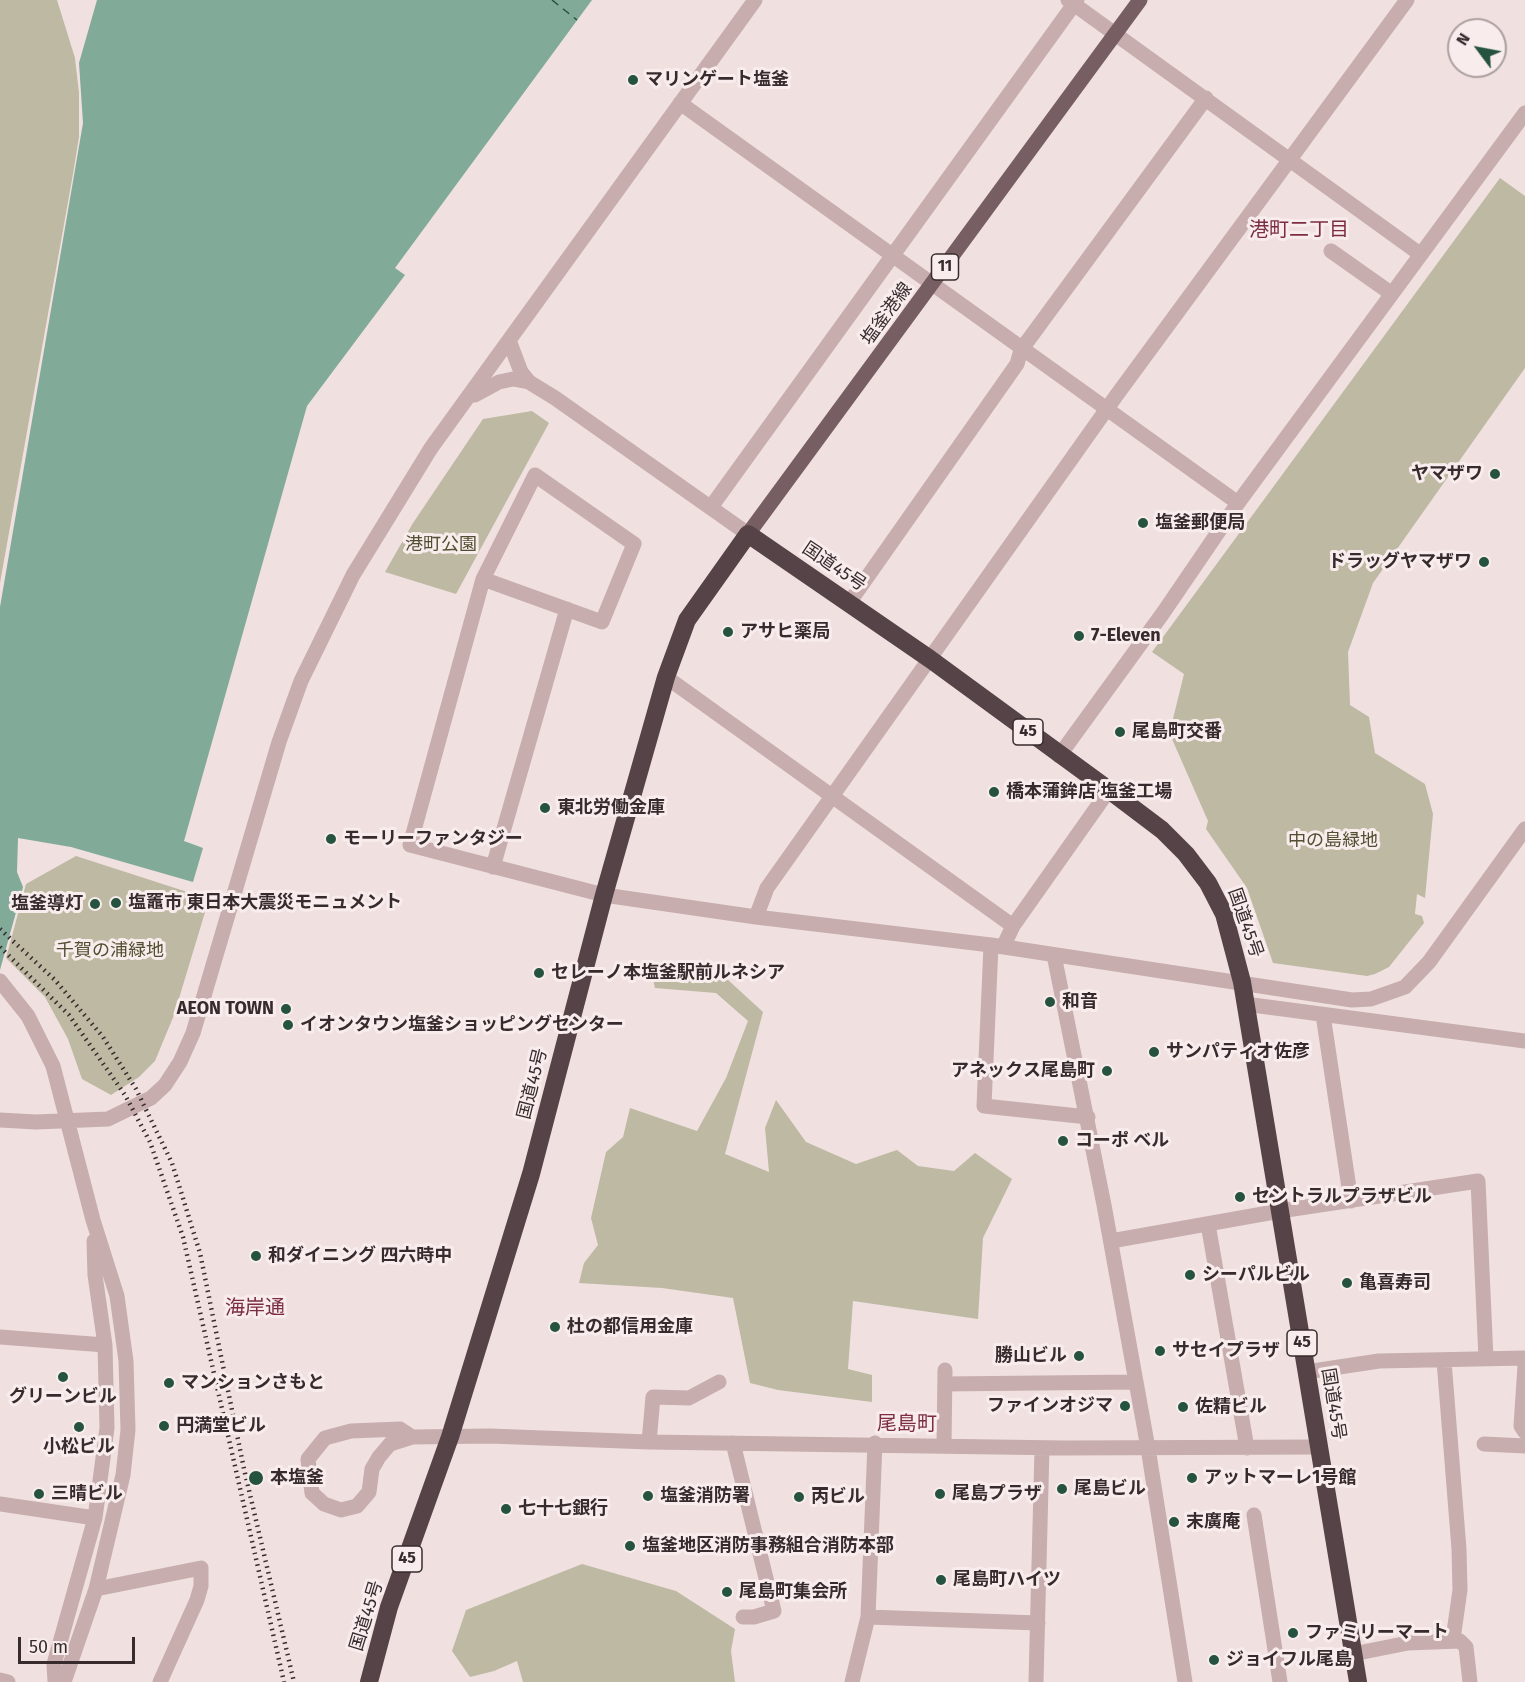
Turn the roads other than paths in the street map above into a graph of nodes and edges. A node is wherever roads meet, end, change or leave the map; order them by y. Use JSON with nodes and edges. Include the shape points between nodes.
{"nodes":[{"id":1,"x":755,"y":0,"type":"edge"},
{"id":2,"x":1140,"y":0,"type":"edge"},
{"id":3,"x":1407,"y":0,"type":"edge"},
{"id":4,"x":1073,"y":1,"type":"edge"},
{"id":5,"x":1115,"y":33,"type":"junction"},
{"id":6,"x":1206,"y":98,"type":"junction"},
{"id":7,"x":680,"y":103,"type":"junction"},
{"id":8,"x":1525,"y":113,"type":"edge"},
{"id":9,"x":1291,"y":160,"type":"junction"},
{"id":10,"x":1331,"y":251,"type":"dead end"},
{"id":11,"x":1420,"y":254,"type":"junction"},
{"id":12,"x":892,"y":256,"type":"junction"},
{"id":13,"x":932,"y":285,"type":"junction"},
{"id":14,"x":1392,"y":294,"type":"junction"},
{"id":15,"x":510,"y":343,"type":"junction"},
{"id":16,"x":1021,"y":350,"type":"junction"},
{"id":17,"x":529,"y":382,"type":"junction"},
{"id":18,"x":467,"y":401,"type":"junction"},
{"id":19,"x":1106,"y":411,"type":"junction"},
{"id":20,"x":1238,"y":503,"type":"junction"},
{"id":21,"x":711,"y":507,"type":"junction"},
{"id":22,"x":748,"y":534,"type":"junction"},
{"id":23,"x":483,"y":579,"type":"junction"},
{"id":24,"x":849,"y":603,"type":"junction"},
{"id":25,"x":567,"y":609,"type":"junction"},
{"id":26,"x":930,"y":659,"type":"junction"},
{"id":27,"x":666,"y":677,"type":"junction"},
{"id":28,"x":1059,"y":756,"type":"junction"},
{"id":29,"x":1109,"y":790,"type":"junction"},
{"id":30,"x":832,"y":796,"type":"junction"},
{"id":31,"x":1525,"y":829,"type":"edge"},
{"id":32,"x":493,"y":867,"type":"junction"},
{"id":33,"x":604,"y":895,"type":"junction"},
{"id":34,"x":756,"y":917,"type":"junction"},
{"id":35,"x":1013,"y":926,"type":"junction"},
{"id":36,"x":997,"y":946,"type":"junction"},
{"id":37,"x":1054,"y":955,"type":"junction"},
{"id":38,"x":0,"y":981,"type":"edge"},
{"id":39,"x":1242,"y":982,"type":"junction"},
{"id":40,"x":1245,"y":1004,"type":"junction"},
{"id":41,"x":1323,"y":1015,"type":"junction"},
{"id":42,"x":1525,"y":1041,"type":"edge"},
{"id":43,"x":1088,"y":1117,"type":"junction"},
{"id":44,"x":0,"y":1120,"type":"edge"},
{"id":45,"x":66,"y":1121,"type":"junction"},
{"id":46,"x":1351,"y":1202,"type":"junction"},
{"id":47,"x":1280,"y":1211,"type":"junction"},
{"id":48,"x":93,"y":1220,"type":"junction"},
{"id":49,"x":1208,"y":1224,"type":"junction"},
{"id":50,"x":1111,"y":1241,"type":"junction"},
{"id":51,"x":0,"y":1337,"type":"edge"},
{"id":52,"x":105,"y":1345,"type":"junction"},
{"id":53,"x":1525,"y":1358,"type":"edge"},
{"id":54,"x":1486,"y":1359,"type":"junction"},
{"id":55,"x":1444,"y":1361,"type":"junction"},
{"id":56,"x":1525,"y":1366,"type":"edge"},
{"id":57,"x":1306,"y":1372,"type":"junction"},
{"id":58,"x":719,"y":1382,"type":"dead end"},
{"id":59,"x":1135,"y":1382,"type":"junction"},
{"id":60,"x":1525,"y":1432,"type":"edge"},
{"id":61,"x":412,"y":1437,"type":"junction"},
{"id":62,"x":450,"y":1437,"type":"junction"},
{"id":63,"x":649,"y":1442,"type":"junction"},
{"id":64,"x":733,"y":1443,"type":"junction"},
{"id":65,"x":874,"y":1443,"type":"junction"},
{"id":66,"x":1484,"y":1444,"type":"dead end"},
{"id":67,"x":944,"y":1445,"type":"junction"},
{"id":68,"x":1525,"y":1446,"type":"edge"},
{"id":69,"x":1318,"y":1447,"type":"junction"},
{"id":70,"x":1042,"y":1448,"type":"junction"},
{"id":71,"x":1148,"y":1448,"type":"junction"},
{"id":72,"x":1247,"y":1448,"type":"junction"},
{"id":73,"x":0,"y":1504,"type":"edge"},
{"id":74,"x":1254,"y":1515,"type":"dead end"},
{"id":75,"x":95,"y":1518,"type":"junction"},
{"id":76,"x":96,"y":1589,"type":"junction"},
{"id":77,"x":743,"y":1617,"type":"dead end"},
{"id":78,"x":868,"y":1617,"type":"junction"},
{"id":79,"x":1038,"y":1623,"type":"junction"},
{"id":80,"x":1453,"y":1640,"type":"junction"},
{"id":81,"x":1353,"y":1654,"type":"junction"},
{"id":82,"x":0,"y":1680,"type":"edge"},
{"id":83,"x":8,"y":1682,"type":"edge"},
{"id":84,"x":55,"y":1682,"type":"edge"},
{"id":85,"x":64,"y":1682,"type":"edge"},
{"id":86,"x":160,"y":1682,"type":"edge"},
{"id":87,"x":369,"y":1682,"type":"edge"},
{"id":88,"x":852,"y":1682,"type":"edge"},
{"id":89,"x":1036,"y":1682,"type":"edge"},
{"id":90,"x":1185,"y":1682,"type":"edge"},
{"id":91,"x":1280,"y":1682,"type":"edge"},
{"id":92,"x":1358,"y":1682,"type":"edge"},
{"id":93,"x":1470,"y":1682,"type":"edge"}],
"edges":[{"from":1,"to":7,"type":"street"},
{"from":2,"to":5,"type":"main road","name":"塩釜港線","number":"11"},
{"from":3,"to":9,"type":"street"},
{"from":4,"to":5,"type":"street"},
{"from":4,"to":12,"type":"street"},
{"from":5,"to":6,"type":"street"},
{"from":5,"to":13,"type":"main road","name":"塩釜港線","number":"11"},
{"from":6,"to":9,"type":"street"},
{"from":6,"to":16,"type":"street"},
{"from":7,"to":12,"type":"street"},
{"from":7,"to":15,"type":"street"},
{"from":8,"to":11,"type":"street"},
{"from":9,"to":11,"type":"street"},
{"from":9,"to":19,"type":"street"},
{"from":10,"to":14,"type":"street"},
{"from":11,"to":14,"type":"street"},
{"from":12,"to":13,"type":"street"},
{"from":12,"to":21,"type":"street"},
{"from":13,"to":16,"type":"street"},
{"from":13,"to":22,"type":"main road","name":"塩釜港線","number":"11"},
{"from":14,"to":20,"type":"street"},
{"from":15,"to":17,"type":"street"},
{"from":15,"to":18,"type":"street"},
{"from":16,"to":19,"type":"street"},
{"from":16,"to":24,"type":"street","via":[[1017,364]]},
{"from":17,"to":18,"type":"street","via":[[499,382]]},
{"from":17,"to":21,"type":"street"},
{"from":18,"to":45,"type":"street","via":[[431,448],[375,538],[301,681],[279,742],[216,959],[180,1062],[165,1085],[126,1113],[108,1119]]},
{"from":19,"to":20,"type":"street"},
{"from":19,"to":26,"type":"street"},
{"from":20,"to":28,"type":"street"},
{"from":21,"to":22,"type":"street"},
{"from":22,"to":24,"type":"highway","name":"国道45号","number":"45"},
{"from":22,"to":27,"type":"highway","name":"国道45号","number":"45","via":[[687,620]]},
{"from":23,"to":25,"type":"street"},
{"from":23,"to":25,"type":"street","via":[[535,476],[634,544],[602,622]]},
{"from":23,"to":32,"type":"street","via":[[410,845]]},
{"from":24,"to":26,"type":"highway","name":"国道45号","number":"45"},
{"from":25,"to":32,"type":"street"},
{"from":26,"to":28,"type":"highway","name":"国道45号","number":"45"},
{"from":26,"to":30,"type":"street"},
{"from":27,"to":30,"type":"street"},
{"from":27,"to":33,"type":"highway","name":"国道45号","number":"45"},
{"from":28,"to":29,"type":"highway","name":"国道45号","number":"45"},
{"from":29,"to":35,"type":"street"},
{"from":29,"to":39,"type":"highway","name":"国道45号","number":"45","via":[[1162,830],[1209,883],[1224,914]]},
{"from":30,"to":34,"type":"street","via":[[767,888]]},
{"from":30,"to":35,"type":"street"},
{"from":31,"to":39,"type":"street","via":[[1430,962],[1405,987],[1371,999],[1352,1000]]},
{"from":32,"to":33,"type":"street"},
{"from":33,"to":34,"type":"street"},
{"from":33,"to":62,"type":"highway","name":"国道45号","number":"45","via":[[531,1174]]},
{"from":34,"to":36,"type":"street"},
{"from":35,"to":36,"type":"street"},
{"from":36,"to":37,"type":"street"},
{"from":36,"to":43,"type":"street","via":[[984,1106]]},
{"from":37,"to":39,"type":"street"},
{"from":37,"to":43,"type":"street"},
{"from":38,"to":45,"type":"street","via":[[43,1042]]},
{"from":39,"to":40,"type":"highway","name":"国道45号","number":"45"},
{"from":40,"to":41,"type":"street"},
{"from":40,"to":47,"type":"highway","name":"国道45号","number":"45"},
{"from":41,"to":42,"type":"street"},
{"from":41,"to":46,"type":"street"},
{"from":43,"to":50,"type":"street"},
{"from":44,"to":45,"type":"street"},
{"from":45,"to":48,"type":"street"},
{"from":46,"to":47,"type":"street"},
{"from":46,"to":54,"type":"street","via":[[1478,1181]]},
{"from":47,"to":49,"type":"street"},
{"from":47,"to":57,"type":"highway","name":"国道45号","number":"45"},
{"from":48,"to":52,"type":"street","via":[[95,1275]]},
{"from":48,"to":76,"type":"street","via":[[117,1296],[126,1361],[128,1430],[123,1475]]},
{"from":49,"to":50,"type":"street"},
{"from":49,"to":72,"type":"street"},
{"from":50,"to":59,"type":"street"},
{"from":51,"to":52,"type":"street"},
{"from":52,"to":75,"type":"street","via":[[107,1428]]},
{"from":53,"to":54,"type":"street"},
{"from":54,"to":55,"type":"street"},
{"from":55,"to":57,"type":"street","via":[[1379,1361]]},
{"from":55,"to":80,"type":"street","via":[[1459,1549],[1460,1590]]},
{"from":56,"to":60,"type":"street","via":[[1521,1426]]},
{"from":57,"to":69,"type":"highway","name":"国道45号","number":"45"},
{"from":58,"to":63,"type":"street","via":[[689,1398],[653,1396]]},
{"from":59,"to":67,"type":"street","via":[[945,1377]]},
{"from":59,"to":71,"type":"street"},
{"from":61,"to":61,"type":"street","via":[[390,1444],[379,1457],[372,1469],[369,1492],[357,1506],[341,1510],[324,1504],[312,1493],[308,1459],[325,1438],[351,1431],[390,1430],[400,1430]]},
{"from":61,"to":62,"type":"street"},
{"from":62,"to":63,"type":"street"},
{"from":62,"to":87,"type":"highway","name":"国道45号","number":"45","via":[[389,1607]]},
{"from":63,"to":64,"type":"street"},
{"from":64,"to":65,"type":"street"},
{"from":64,"to":77,"type":"street","via":[[774,1611]]},
{"from":65,"to":67,"type":"street"},
{"from":65,"to":78,"type":"street"},
{"from":66,"to":68,"type":"street"},
{"from":67,"to":70,"type":"street"},
{"from":69,"to":72,"type":"street"},
{"from":69,"to":81,"type":"highway","name":"国道45号","number":"45"},
{"from":70,"to":71,"type":"street"},
{"from":70,"to":79,"type":"street"},
{"from":71,"to":72,"type":"street"},
{"from":71,"to":90,"type":"street"},
{"from":73,"to":75,"type":"street"},
{"from":74,"to":91,"type":"street"},
{"from":75,"to":84,"type":"street","via":[[54,1664]]},
{"from":76,"to":85,"type":"street"},
{"from":76,"to":86,"type":"street","via":[[201,1568],[197,1600]]},
{"from":78,"to":79,"type":"street"},
{"from":78,"to":88,"type":"street"},
{"from":79,"to":89,"type":"street"},
{"from":80,"to":81,"type":"street","via":[[1408,1643]]},
{"from":80,"to":93,"type":"street","via":[[1466,1647]]},
{"from":81,"to":92,"type":"highway","name":"国道45号","number":"45"},
{"from":82,"to":83,"type":"street"}]}
